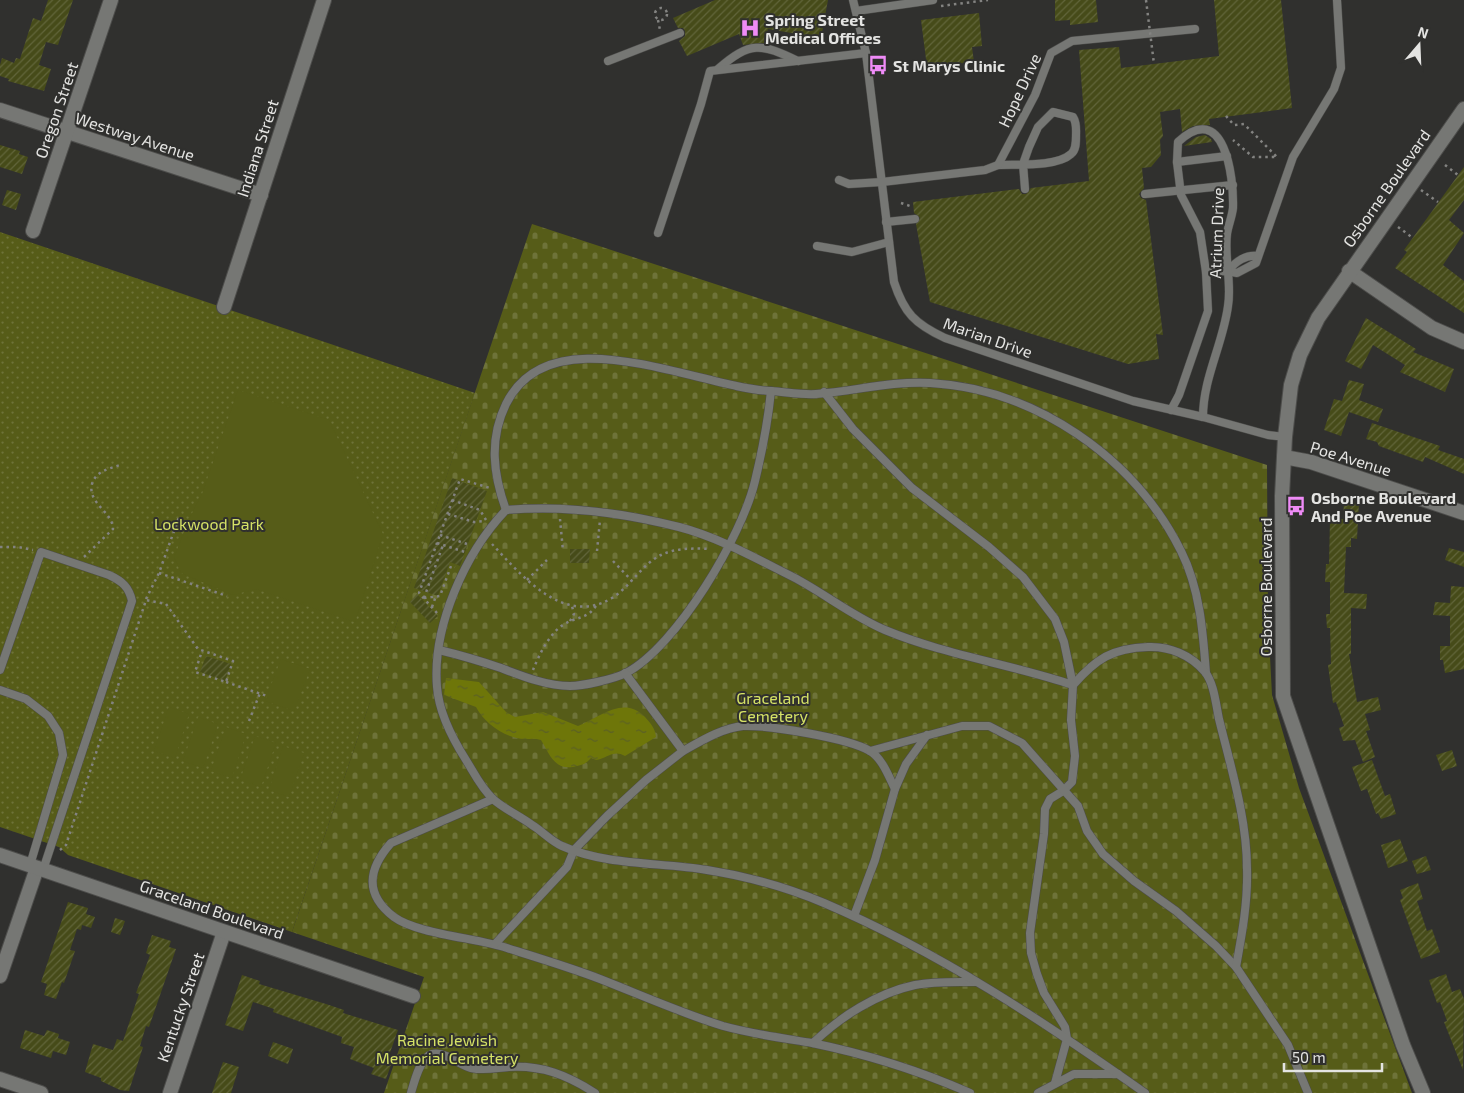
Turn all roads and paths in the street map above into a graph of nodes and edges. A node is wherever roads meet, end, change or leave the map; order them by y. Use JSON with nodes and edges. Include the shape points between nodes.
{"nodes":[{"id":1,"x":111,"y":0,"type":"edge"},
{"id":2,"x":324,"y":0,"type":"edge"},
{"id":3,"x":853,"y":0,"type":"edge"},
{"id":4,"x":933,"y":0,"type":"edge"},
{"id":5,"x":1146,"y":0,"type":"edge"},
{"id":6,"x":1337,"y":0,"type":"edge"},
{"id":7,"x":908,"y":2,"type":"edge"},
{"id":8,"x":856,"y":11,"type":"junction"},
{"id":9,"x":662,"y":20,"type":"joint"},
{"id":10,"x":1195,"y":29,"type":"dead end"},
{"id":11,"x":680,"y":34,"type":"dead end"},
{"id":12,"x":866,"y":53,"type":"junction"},
{"id":13,"x":608,"y":61,"type":"dead end"},
{"id":14,"x":798,"y":61,"type":"junction"},
{"id":15,"x":1154,"y":64,"type":"dead end"},
{"id":16,"x":717,"y":70,"type":"junction"},
{"id":17,"x":1464,"y":109,"type":"edge"},
{"id":18,"x":0,"y":110,"type":"edge"},
{"id":19,"x":1226,"y":116,"type":"dead end"},
{"id":20,"x":67,"y":133,"type":"junction"},
{"id":21,"x":1233,"y":140,"type":"dead end"},
{"id":22,"x":1226,"y":156,"type":"junction"},
{"id":23,"x":1177,"y":162,"type":"junction"},
{"id":24,"x":1023,"y":164,"type":"junction"},
{"id":25,"x":998,"y":165,"type":"junction"},
{"id":26,"x":1445,"y":165,"type":"dead end"},
{"id":27,"x":1458,"y":175,"type":"dead end"},
{"id":28,"x":839,"y":180,"type":"dead end"},
{"id":29,"x":882,"y":182,"type":"junction"},
{"id":30,"x":1411,"y":183,"type":"junction"},
{"id":31,"x":1233,"y":185,"type":"junction"},
{"id":32,"x":1026,"y":189,"type":"dead end"},
{"id":33,"x":1180,"y":190,"type":"junction"},
{"id":34,"x":1145,"y":194,"type":"dead end"},
{"id":35,"x":261,"y":195,"type":"junction"},
{"id":36,"x":1438,"y":202,"type":"dead end"},
{"id":37,"x":901,"y":203,"type":"dead end"},
{"id":38,"x":913,"y":207,"type":"dead end"},
{"id":39,"x":915,"y":219,"type":"dead end"},
{"id":40,"x":1386,"y":219,"type":"junction"},
{"id":41,"x":886,"y":222,"type":"junction"},
{"id":42,"x":33,"y":231,"type":"dead end"},
{"id":43,"x":658,"y":233,"type":"dead end"},
{"id":44,"x":1413,"y":238,"type":"dead end"},
{"id":45,"x":889,"y":242,"type":"junction"},
{"id":46,"x":816,"y":246,"type":"dead end"},
{"id":47,"x":1228,"y":271,"type":"junction"},
{"id":48,"x":1349,"y":271,"type":"junction"},
{"id":49,"x":1206,"y":272,"type":"junction"},
{"id":50,"x":224,"y":307,"type":"dead end"},
{"id":51,"x":1464,"y":342,"type":"edge"},
{"id":52,"x":771,"y":391,"type":"junction"},
{"id":53,"x":824,"y":392,"type":"junction"},
{"id":54,"x":1172,"y":410,"type":"junction"},
{"id":55,"x":1203,"y":417,"type":"junction"},
{"id":56,"x":1285,"y":437,"type":"junction"},
{"id":57,"x":1284,"y":457,"type":"junction"},
{"id":58,"x":120,"y":465,"type":"dead end"},
{"id":59,"x":499,"y":488,"type":"junction"},
{"id":60,"x":452,"y":500,"type":"junction"},
{"id":61,"x":506,"y":510,"type":"junction"},
{"id":62,"x":559,"y":510,"type":"junction"},
{"id":63,"x":1464,"y":513,"type":"edge"},
{"id":64,"x":448,"y":514,"type":"junction"},
{"id":65,"x":600,"y":514,"type":"junction"},
{"id":66,"x":179,"y":517,"type":"dead end"},
{"id":67,"x":486,"y":520,"type":"junction"},
{"id":68,"x":496,"y":521,"type":"junction"},
{"id":69,"x":440,"y":535,"type":"junction"},
{"id":70,"x":486,"y":538,"type":"junction"},
{"id":71,"x":712,"y":540,"type":"junction"},
{"id":72,"x":438,"y":543,"type":"junction"},
{"id":73,"x":443,"y":545,"type":"junction"},
{"id":74,"x":728,"y":546,"type":"junction"},
{"id":75,"x":0,"y":547,"type":"edge"},
{"id":76,"x":466,"y":551,"type":"junction"},
{"id":77,"x":563,"y":551,"type":"dead end"},
{"id":78,"x":597,"y":551,"type":"dead end"},
{"id":79,"x":40,"y":552,"type":"junction"},
{"id":80,"x":463,"y":560,"type":"dead end"},
{"id":81,"x":546,"y":560,"type":"dead end"},
{"id":82,"x":613,"y":561,"type":"dead end"},
{"id":83,"x":81,"y":565,"type":"junction"},
{"id":84,"x":460,"y":569,"type":"dead end"},
{"id":85,"x":159,"y":574,"type":"junction"},
{"id":86,"x":527,"y":580,"type":"junction"},
{"id":87,"x":632,"y":581,"type":"junction"},
{"id":88,"x":130,"y":594,"type":"junction"},
{"id":89,"x":227,"y":596,"type":"dead end"},
{"id":90,"x":436,"y":596,"type":"junction"},
{"id":91,"x":424,"y":598,"type":"junction"},
{"id":92,"x":146,"y":600,"type":"junction"},
{"id":93,"x":596,"y":605,"type":"junction"},
{"id":94,"x":572,"y":606,"type":"junction"},
{"id":95,"x":432,"y":607,"type":"junction"},
{"id":96,"x":437,"y":612,"type":"dead end"},
{"id":97,"x":570,"y":622,"type":"junction"},
{"id":98,"x":202,"y":650,"type":"junction"},
{"id":99,"x":439,"y":650,"type":"junction"},
{"id":100,"x":0,"y":670,"type":"edge"},
{"id":101,"x":626,"y":673,"type":"junction"},
{"id":102,"x":1206,"y":673,"type":"junction"},
{"id":103,"x":530,"y":678,"type":"junction"},
{"id":104,"x":226,"y":682,"type":"junction"},
{"id":105,"x":1073,"y":685,"type":"junction"},
{"id":106,"x":0,"y":690,"type":"edge"},
{"id":107,"x":260,"y":693,"type":"junction"},
{"id":108,"x":267,"y":696,"type":"dead end"},
{"id":109,"x":250,"y":722,"type":"dead end"},
{"id":110,"x":927,"y":735,"type":"junction"},
{"id":111,"x":683,"y":751,"type":"junction"},
{"id":112,"x":870,"y":751,"type":"junction"},
{"id":113,"x":895,"y":789,"type":"junction"},
{"id":114,"x":1064,"y":791,"type":"junction"},
{"id":115,"x":493,"y":799,"type":"junction"},
{"id":116,"x":60,"y":850,"type":"dead end"},
{"id":117,"x":574,"y":850,"type":"junction"},
{"id":118,"x":0,"y":855,"type":"edge"},
{"id":119,"x":37,"y":867,"type":"junction"},
{"id":120,"x":854,"y":916,"type":"junction"},
{"id":121,"x":224,"y":932,"type":"junction"},
{"id":122,"x":495,"y":944,"type":"junction"},
{"id":123,"x":1236,"y":967,"type":"junction"},
{"id":124,"x":0,"y":976,"type":"edge"},
{"id":125,"x":978,"y":982,"type":"junction"},
{"id":126,"x":413,"y":996,"type":"dead end"},
{"id":127,"x":1067,"y":1039,"type":"junction"},
{"id":128,"x":813,"y":1044,"type":"junction"},
{"id":129,"x":1118,"y":1074,"type":"junction"},
{"id":130,"x":0,"y":1079,"type":"edge"},
{"id":131,"x":1055,"y":1083,"type":"junction"},
{"id":132,"x":41,"y":1093,"type":"edge"},
{"id":133,"x":170,"y":1093,"type":"edge"},
{"id":134,"x":410,"y":1093,"type":"edge"},
{"id":135,"x":595,"y":1093,"type":"edge"},
{"id":136,"x":970,"y":1093,"type":"edge"},
{"id":137,"x":1038,"y":1093,"type":"edge"},
{"id":138,"x":1145,"y":1093,"type":"edge"},
{"id":139,"x":1308,"y":1093,"type":"edge"},
{"id":140,"x":1423,"y":1093,"type":"edge"}],
"edges":[{"from":1,"to":20,"type":"street","name":"Oregon Street"},
{"from":2,"to":35,"type":"street","name":"Indiana Street"},
{"from":3,"to":8,"type":"lane","name":"Marian Drive"},
{"from":4,"to":7,"type":"lane"},
{"from":5,"to":15,"type":"path","bridge":true},
{"from":6,"to":47,"type":"lane","via":[[1341,68],[1334,89],[1293,157],[1256,263],[1237,273]]},
{"from":7,"to":8,"type":"lane"},
{"from":8,"to":12,"type":"lane","name":"Marian Drive"},
{"from":9,"to":9,"type":"path","via":[[666,13],[658,9],[655,17]]},
{"from":10,"to":25,"type":"lane","name":"Hope Drive","via":[[1072,41],[1051,53],[1035,95]]},
{"from":11,"to":13,"type":"lane"},
{"from":12,"to":14,"type":"lane"},
{"from":12,"to":29,"type":"lane","name":"Marian Drive"},
{"from":14,"to":16,"type":"lane"},
{"from":14,"to":16,"type":"lane","via":[[767,47],[737,52]]},
{"from":16,"to":43,"type":"lane","via":[[710,71]]},
{"from":17,"to":30,"type":"street","name":"Osborne Boulevard"},
{"from":18,"to":20,"type":"street","name":"Westway Avenue"},
{"from":19,"to":21,"type":"path","via":[[1234,125],[1244,124],[1277,157],[1253,157]]},
{"from":20,"to":35,"type":"street","name":"Westway Avenue"},
{"from":20,"to":42,"type":"street","name":"Oregon Street"},
{"from":22,"to":23,"type":"lane"},
{"from":22,"to":23,"type":"lane","name":"Atrium Drive","via":[[1218,136],[1207,130],[1190,131],[1178,142]]},
{"from":22,"to":31,"type":"lane","name":"Atrium Drive"},
{"from":23,"to":33,"type":"lane","name":"Atrium Drive"},
{"from":24,"to":24,"type":"lane","via":[[1064,159],[1073,154],[1076,146],[1073,117],[1053,112],[1046,117],[1038,127]]},
{"from":24,"to":25,"type":"lane"},
{"from":24,"to":32,"type":"lane"},
{"from":25,"to":29,"type":"lane","via":[[984,170]]},
{"from":26,"to":27,"type":"path"},
{"from":28,"to":29,"type":"lane","via":[[849,184]]},
{"from":29,"to":41,"type":"lane","name":"Marian Drive"},
{"from":30,"to":36,"type":"path"},
{"from":30,"to":40,"type":"street","name":"Osborne Boulevard"},
{"from":31,"to":33,"type":"lane"},
{"from":31,"to":47,"type":"lane","name":"Atrium Drive","via":[[1233,211],[1227,234]]},
{"from":33,"to":34,"type":"lane"},
{"from":33,"to":49,"type":"lane","name":"Atrium Drive","via":[[1200,232]]},
{"from":35,"to":50,"type":"street","name":"Indiana Street"},
{"from":37,"to":38,"type":"path"},
{"from":39,"to":41,"type":"lane"},
{"from":40,"to":44,"type":"path"},
{"from":40,"to":48,"type":"street","name":"Osborne Boulevard"},
{"from":41,"to":45,"type":"lane","name":"Marian Drive"},
{"from":45,"to":46,"type":"lane","via":[[852,252]]},
{"from":45,"to":54,"type":"lane","name":"Marian Drive","via":[[894,282],[901,302],[925,329],[1133,401]]},
{"from":47,"to":49,"type":"lane"},
{"from":47,"to":55,"type":"lane","name":"Atrium Drive","via":[[1229,305],[1203,398]]},
{"from":48,"to":51,"type":"street","via":[[1432,328]]},
{"from":48,"to":56,"type":"street","name":"Osborne Boulevard","via":[[1318,318],[1300,355],[1291,385]]},
{"from":49,"to":54,"type":"lane","name":"Atrium Drive","via":[[1208,310]]},
{"from":52,"to":53,"type":"lane"},
{"from":52,"to":59,"type":"lane","via":[[606,358],[584,358],[541,369],[510,396],[498,420],[494,444]]},
{"from":52,"to":74,"type":"lane","via":[[755,481]]},
{"from":53,"to":102,"type":"lane","via":[[879,384],[929,383],[966,387],[1012,399],[1077,432],[1139,491],[1160,517],[1181,552],[1197,597]]},
{"from":53,"to":105,"type":"lane","via":[[853,429],[912,488],[1022,577],[1055,619],[1064,642]]},
{"from":54,"to":55,"type":"lane","name":"Marian Drive"},
{"from":55,"to":56,"type":"lane","name":"Marian Drive"},
{"from":56,"to":57,"type":"street","name":"Osborne Boulevard"},
{"from":57,"to":63,"type":"street","name":"Poe Avenue","via":[[1311,462]]},
{"from":57,"to":140,"type":"street","name":"Osborne Boulevard","via":[[1283,696],[1403,1045]]},
{"from":58,"to":83,"type":"path","via":[[99,473],[94,480],[93,498],[113,523],[113,529]]},
{"from":59,"to":60,"type":"path","via":[[486,488],[460,479]]},
{"from":59,"to":61,"type":"lane"},
{"from":60,"to":64,"type":"path"},
{"from":60,"to":67,"type":"path","via":[[480,510]]},
{"from":61,"to":62,"type":"lane"},
{"from":61,"to":68,"type":"lane"},
{"from":62,"to":65,"type":"lane"},
{"from":62,"to":77,"type":"path"},
{"from":64,"to":67,"type":"path","via":[[474,522]]},
{"from":64,"to":69,"type":"path"},
{"from":65,"to":71,"type":"lane","via":[[680,527]]},
{"from":65,"to":78,"type":"path"},
{"from":66,"to":85,"type":"path"},
{"from":67,"to":68,"type":"path"},
{"from":68,"to":70,"type":"lane"},
{"from":69,"to":72,"type":"path"},
{"from":69,"to":76,"type":"path","via":[[467,544],[473,550]]},
{"from":70,"to":86,"type":"path"},
{"from":70,"to":99,"type":"lane","via":[[451,599]]},
{"from":71,"to":74,"type":"lane"},
{"from":71,"to":87,"type":"path","via":[[710,549],[696,548],[661,555]]},
{"from":72,"to":73,"type":"path"},
{"from":72,"to":91,"type":"path","via":[[419,593]]},
{"from":73,"to":76,"type":"path"},
{"from":73,"to":91,"type":"path"},
{"from":74,"to":101,"type":"lane","via":[[714,575],[672,633]]},
{"from":74,"to":105,"type":"lane","via":[[795,578],[884,630]]},
{"from":75,"to":79,"type":"path"},
{"from":76,"to":80,"type":"path"},
{"from":79,"to":83,"type":"lane"},
{"from":79,"to":100,"type":"lane"},
{"from":81,"to":86,"type":"path"},
{"from":82,"to":87,"type":"path"},
{"from":83,"to":88,"type":"lane","via":[[120,580]]},
{"from":84,"to":90,"type":"path","via":[[451,566],[440,596]]},
{"from":85,"to":89,"type":"path"},
{"from":85,"to":92,"type":"path"},
{"from":86,"to":94,"type":"path","via":[[550,597]]},
{"from":87,"to":93,"type":"path","via":[[613,597]]},
{"from":88,"to":92,"type":"path"},
{"from":88,"to":119,"type":"lane","via":[[132,601]]},
{"from":90,"to":91,"type":"path"},
{"from":90,"to":95,"type":"path"},
{"from":91,"to":95,"type":"path"},
{"from":92,"to":98,"type":"path","via":[[166,604],[198,649]]},
{"from":92,"to":116,"type":"path","via":[[66,845]]},
{"from":93,"to":94,"type":"path"},
{"from":93,"to":97,"type":"path","via":[[590,615]]},
{"from":94,"to":97,"type":"path","via":[[574,614]]},
{"from":95,"to":96,"type":"path"},
{"from":97,"to":103,"type":"path","via":[[562,625],[552,636]]},
{"from":98,"to":104,"type":"path","via":[[233,661]]},
{"from":98,"to":104,"type":"path","via":[[195,672]]},
{"from":99,"to":103,"type":"lane"},
{"from":99,"to":115,"type":"lane","via":[[437,686],[440,706],[453,739]]},
{"from":101,"to":103,"type":"lane","via":[[571,686]]},
{"from":101,"to":111,"type":"lane"},
{"from":102,"to":105,"type":"lane","via":[[1187,656],[1159,647],[1133,648],[1108,654],[1089,667]]},
{"from":102,"to":123,"type":"lane","via":[[1244,830],[1247,869],[1245,914]]},
{"from":104,"to":107,"type":"path"},
{"from":105,"to":114,"type":"lane","via":[[1071,720],[1075,756],[1072,782]]},
{"from":106,"to":119,"type":"lane","via":[[26,699],[48,716],[59,733],[63,755]]},
{"from":107,"to":108,"type":"path"},
{"from":107,"to":109,"type":"path"},
{"from":110,"to":112,"type":"lane"},
{"from":110,"to":113,"type":"lane","via":[[906,764]]},
{"from":110,"to":114,"type":"lane","via":[[962,726],[989,726],[1022,742]]},
{"from":111,"to":112,"type":"lane","via":[[709,737],[741,726],[780,728]]},
{"from":111,"to":117,"type":"lane","via":[[646,780]]},
{"from":112,"to":113,"type":"lane","via":[[884,767]]},
{"from":113,"to":120,"type":"lane","via":[[875,860]]},
{"from":114,"to":123,"type":"lane","via":[[1078,806],[1087,831],[1103,854],[1183,917]]},
{"from":114,"to":127,"type":"lane","via":[[1050,799],[1045,809],[1030,933],[1037,974],[1044,993],[1065,1027]]},
{"from":115,"to":117,"type":"lane","via":[[560,845]]},
{"from":115,"to":122,"type":"lane","via":[[391,843],[379,857],[372,876],[373,891],[396,918],[431,931]]},
{"from":117,"to":120,"type":"lane","via":[[608,858],[708,870],[752,880]]},
{"from":117,"to":122,"type":"lane","via":[[567,867]]},
{"from":118,"to":119,"type":"street","name":"Graceland Boulevard"},
{"from":119,"to":121,"type":"street","name":"Graceland Boulevard"},
{"from":119,"to":124,"type":"street"},
{"from":120,"to":125,"type":"lane","via":[[938,957]]},
{"from":121,"to":126,"type":"street","name":"Graceland Boulevard"},
{"from":121,"to":133,"type":"street","name":"Kentucky Street"},
{"from":122,"to":128,"type":"lane","via":[[724,1026]]},
{"from":123,"to":139,"type":"lane","via":[[1288,1046]]},
{"from":125,"to":127,"type":"lane"},
{"from":125,"to":128,"type":"lane","via":[[915,985],[894,992],[858,1008],[830,1027]]},
{"from":127,"to":129,"type":"lane"},
{"from":127,"to":131,"type":"lane"},
{"from":128,"to":136,"type":"lane","via":[[931,1076]]},
{"from":129,"to":131,"type":"lane","via":[[1074,1074]]},
{"from":129,"to":138,"type":"lane"},
{"from":130,"to":132,"type":"street"},
{"from":131,"to":137,"type":"lane"},
{"from":134,"to":135,"type":"lane","via":[[425,1058],[431,1054],[486,1071],[508,1067],[550,1070]]}]}
